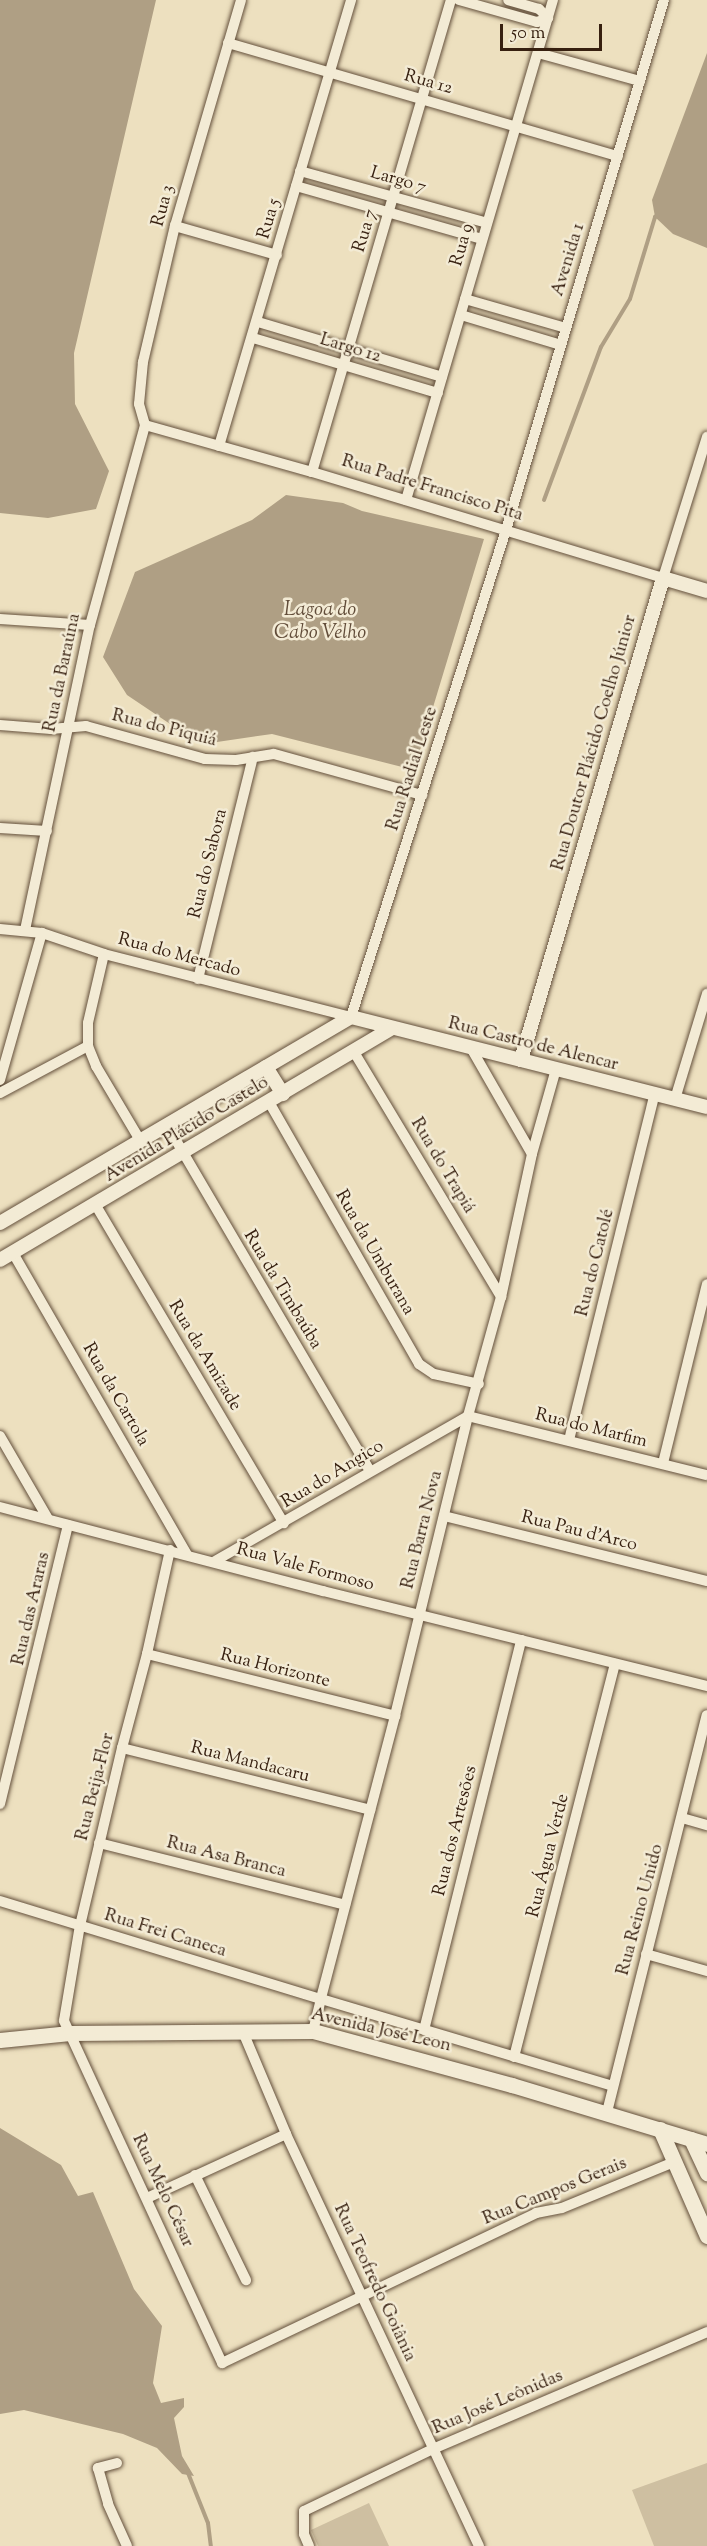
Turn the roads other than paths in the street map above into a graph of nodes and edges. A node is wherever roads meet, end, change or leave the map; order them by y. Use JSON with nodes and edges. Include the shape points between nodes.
{"nodes":[{"id":1,"x":241,"y":0,"type":"edge"},
{"id":2,"x":351,"y":0,"type":"edge"},
{"id":3,"x":451,"y":0,"type":"edge"},
{"id":4,"x":459,"y":0,"type":"edge"},
{"id":5,"x":508,"y":0,"type":"edge"},
{"id":6,"x":553,"y":0,"type":"edge"},
{"id":7,"x":664,"y":0,"type":"edge"},
{"id":8,"x":548,"y":18,"type":"junction"},
{"id":9,"x":228,"y":43,"type":"junction"},
{"id":10,"x":538,"y":53,"type":"junction"},
{"id":11,"x":330,"y":71,"type":"junction"},
{"id":12,"x":640,"y":81,"type":"junction"},
{"id":13,"x":422,"y":98,"type":"junction"},
{"id":14,"x":517,"y":125,"type":"junction"},
{"id":15,"x":618,"y":156,"type":"junction"},
{"id":16,"x":300,"y":171,"type":"junction"},
{"id":17,"x":296,"y":186,"type":"junction"},
{"id":18,"x":394,"y":196,"type":"junction"},
{"id":19,"x":390,"y":212,"type":"junction"},
{"id":20,"x":487,"y":223,"type":"junction"},
{"id":21,"x":175,"y":226,"type":"junction"},
{"id":22,"x":482,"y":239,"type":"junction"},
{"id":23,"x":277,"y":255,"type":"junction"},
{"id":24,"x":465,"y":299,"type":"junction"},
{"id":25,"x":460,"y":315,"type":"junction"},
{"id":26,"x":258,"y":322,"type":"junction"},
{"id":27,"x":566,"y":328,"type":"junction"},
{"id":28,"x":253,"y":338,"type":"junction"},
{"id":29,"x":561,"y":345,"type":"junction"},
{"id":30,"x":348,"y":348,"type":"junction"},
{"id":31,"x":344,"y":363,"type":"junction"},
{"id":32,"x":442,"y":377,"type":"junction"},
{"id":33,"x":438,"y":393,"type":"junction"},
{"id":34,"x":145,"y":425,"type":"junction"},
{"id":35,"x":707,"y":437,"type":"edge"},
{"id":36,"x":219,"y":446,"type":"junction"},
{"id":37,"x":312,"y":472,"type":"junction"},
{"id":38,"x":406,"y":500,"type":"junction"},
{"id":39,"x":506,"y":530,"type":"junction"},
{"id":40,"x":663,"y":578,"type":"junction"},
{"id":41,"x":707,"y":591,"type":"edge"},
{"id":42,"x":0,"y":619,"type":"edge"},
{"id":43,"x":90,"y":625,"type":"junction"},
{"id":44,"x":0,"y":725,"type":"edge"},
{"id":45,"x":68,"y":728,"type":"junction"},
{"id":46,"x":253,"y":757,"type":"junction"},
{"id":47,"x":422,"y":795,"type":"junction"},
{"id":48,"x":0,"y":828,"type":"edge"},
{"id":49,"x":47,"y":831,"type":"junction"},
{"id":50,"x":0,"y":929,"type":"edge"},
{"id":51,"x":25,"y":930,"type":"junction"},
{"id":52,"x":42,"y":933,"type":"junction"},
{"id":53,"x":104,"y":954,"type":"junction"},
{"id":54,"x":198,"y":978,"type":"junction"},
{"id":55,"x":707,"y":996,"type":"edge"},
{"id":56,"x":351,"y":1017,"type":"junction"},
{"id":57,"x":391,"y":1029,"type":"junction"},
{"id":58,"x":88,"y":1046,"type":"junction"},
{"id":59,"x":471,"y":1048,"type":"junction"},
{"id":60,"x":354,"y":1052,"type":"junction"},
{"id":61,"x":521,"y":1060,"type":"junction"},
{"id":62,"x":266,"y":1066,"type":"junction"},
{"id":63,"x":556,"y":1069,"type":"junction"},
{"id":64,"x":0,"y":1080,"type":"edge"},
{"id":65,"x":0,"y":1093,"type":"edge"},
{"id":66,"x":655,"y":1093,"type":"junction"},
{"id":67,"x":283,"y":1094,"type":"junction"},
{"id":68,"x":675,"y":1099,"type":"junction"},
{"id":69,"x":269,"y":1102,"type":"junction"},
{"id":70,"x":707,"y":1107,"type":"edge"},
{"id":71,"x":167,"y":1125,"type":"junction"},
{"id":72,"x":140,"y":1140,"type":"junction"},
{"id":73,"x":182,"y":1154,"type":"junction"},
{"id":74,"x":532,"y":1154,"type":"junction"},
{"id":75,"x":95,"y":1204,"type":"junction"},
{"id":76,"x":0,"y":1223,"type":"edge"},
{"id":77,"x":13,"y":1253,"type":"junction"},
{"id":78,"x":0,"y":1260,"type":"edge"},
{"id":79,"x":707,"y":1284,"type":"edge"},
{"id":80,"x":501,"y":1297,"type":"junction"},
{"id":81,"x":479,"y":1384,"type":"junction"},
{"id":82,"x":468,"y":1416,"type":"junction"},
{"id":83,"x":0,"y":1436,"type":"edge"},
{"id":84,"x":569,"y":1440,"type":"junction"},
{"id":85,"x":663,"y":1463,"type":"junction"},
{"id":86,"x":370,"y":1471,"type":"junction"},
{"id":87,"x":707,"y":1474,"type":"edge"},
{"id":88,"x":0,"y":1506,"type":"edge"},
{"id":89,"x":444,"y":1516,"type":"junction"},
{"id":90,"x":47,"y":1517,"type":"junction"},
{"id":91,"x":284,"y":1524,"type":"junction"},
{"id":92,"x":68,"y":1525,"type":"junction"},
{"id":93,"x":170,"y":1550,"type":"junction"},
{"id":94,"x":187,"y":1554,"type":"junction"},
{"id":95,"x":215,"y":1561,"type":"junction"},
{"id":96,"x":707,"y":1581,"type":"edge"},
{"id":97,"x":418,"y":1614,"type":"junction"},
{"id":98,"x":520,"y":1640,"type":"junction"},
{"id":99,"x":147,"y":1654,"type":"junction"},
{"id":100,"x":615,"y":1664,"type":"junction"},
{"id":101,"x":707,"y":1686,"type":"edge"},
{"id":102,"x":707,"y":1715,"type":"edge"},
{"id":103,"x":395,"y":1716,"type":"junction"},
{"id":104,"x":122,"y":1748,"type":"junction"},
{"id":105,"x":0,"y":1804,"type":"edge"},
{"id":106,"x":370,"y":1810,"type":"junction"},
{"id":107,"x":682,"y":1818,"type":"junction"},
{"id":108,"x":707,"y":1825,"type":"edge"},
{"id":109,"x":99,"y":1843,"type":"junction"},
{"id":110,"x":0,"y":1901,"type":"edge"},
{"id":111,"x":345,"y":1905,"type":"junction"},
{"id":112,"x":80,"y":1925,"type":"junction"},
{"id":113,"x":646,"y":1954,"type":"junction"},
{"id":114,"x":707,"y":1971,"type":"edge"},
{"id":115,"x":321,"y":1999,"type":"junction"},
{"id":116,"x":424,"y":2030,"type":"junction"},
{"id":117,"x":314,"y":2031,"type":"junction"},
{"id":118,"x":243,"y":2032,"type":"junction"},
{"id":119,"x":70,"y":2033,"type":"junction"},
{"id":120,"x":0,"y":2040,"type":"edge"},
{"id":121,"x":514,"y":2057,"type":"junction"},
{"id":122,"x":612,"y":2086,"type":"junction"},
{"id":123,"x":607,"y":2112,"type":"junction"},
{"id":124,"x":660,"y":2129,"type":"junction"},
{"id":125,"x":286,"y":2134,"type":"junction"},
{"id":126,"x":691,"y":2139,"type":"junction"},
{"id":127,"x":707,"y":2144,"type":"edge"},
{"id":128,"x":674,"y":2162,"type":"junction"},
{"id":129,"x":707,"y":2174,"type":"edge"},
{"id":130,"x":195,"y":2175,"type":"junction"},
{"id":131,"x":147,"y":2198,"type":"junction"},
{"id":132,"x":707,"y":2236,"type":"edge"},
{"id":133,"x":246,"y":2280,"type":"dead end"},
{"id":134,"x":361,"y":2296,"type":"junction"},
{"id":135,"x":707,"y":2332,"type":"edge"},
{"id":136,"x":222,"y":2363,"type":"joint"},
{"id":137,"x":433,"y":2449,"type":"junction"},
{"id":138,"x":117,"y":2463,"type":"dead end"},
{"id":139,"x":127,"y":2546,"type":"edge"},
{"id":140,"x":309,"y":2546,"type":"edge"},
{"id":141,"x":479,"y":2546,"type":"edge"}],
"edges":[{"from":1,"to":9,"type":"street","name":"Rua 3"},
{"from":2,"to":11,"type":"street","name":"Rua 5"},
{"from":3,"to":13,"type":"street","name":"Rua 7"},
{"from":4,"to":8,"type":"street","via":[[537,22]]},
{"from":5,"to":8,"type":"street","via":[[539,9]]},
{"from":6,"to":8,"type":"street","name":"Rua 9"},
{"from":7,"to":12,"type":"street","name":"Avenida 1"},
{"from":8,"to":10,"type":"street","name":"Rua 9"},
{"from":9,"to":11,"type":"street","name":"Rua 12"},
{"from":9,"to":21,"type":"street","name":"Rua 3"},
{"from":10,"to":12,"type":"street"},
{"from":10,"to":14,"type":"street","name":"Rua 9"},
{"from":11,"to":13,"type":"street","name":"Rua 12"},
{"from":11,"to":16,"type":"street","name":"Rua 5"},
{"from":12,"to":15,"type":"street","name":"Avenida 1"},
{"from":13,"to":14,"type":"street","name":"Rua 12"},
{"from":13,"to":18,"type":"street","name":"Rua 7"},
{"from":14,"to":15,"type":"street","name":"Rua 12"},
{"from":14,"to":20,"type":"street","name":"Rua 9"},
{"from":15,"to":27,"type":"street","name":"Avenida 1"},
{"from":16,"to":17,"type":"street","name":"Rua 5"},
{"from":16,"to":18,"type":"street","name":"Largo 7"},
{"from":17,"to":19,"type":"street","name":"Largo 7"},
{"from":17,"to":23,"type":"street","name":"Rua 5"},
{"from":18,"to":19,"type":"street","name":"Rua 7"},
{"from":18,"to":20,"type":"street","name":"Largo 7"},
{"from":19,"to":22,"type":"street","name":"Largo 7"},
{"from":19,"to":30,"type":"street","name":"Rua 7"},
{"from":20,"to":22,"type":"street","name":"Rua 9"},
{"from":21,"to":23,"type":"street"},
{"from":21,"to":34,"type":"street","name":"Rua 3","via":[[143,362],[139,404]]},
{"from":22,"to":24,"type":"street","name":"Rua 9"},
{"from":23,"to":26,"type":"street","name":"Rua 5"},
{"from":24,"to":25,"type":"street","name":"Rua 9"},
{"from":24,"to":27,"type":"street"},
{"from":25,"to":29,"type":"street"},
{"from":25,"to":32,"type":"street","name":"Rua 9"},
{"from":26,"to":28,"type":"street","name":"Rua 5"},
{"from":26,"to":30,"type":"street","name":"Largo 12"},
{"from":27,"to":29,"type":"street","name":"Avenida 1"},
{"from":28,"to":31,"type":"street","name":"Largo 12"},
{"from":28,"to":36,"type":"street","name":"Rua 5"},
{"from":29,"to":39,"type":"street","name":"Avenida 1"},
{"from":30,"to":31,"type":"street","name":"Rua 7"},
{"from":30,"to":32,"type":"street","name":"Largo 12"},
{"from":31,"to":33,"type":"street","name":"Largo 12"},
{"from":31,"to":37,"type":"street","name":"Rua 7"},
{"from":32,"to":33,"type":"street","name":"Rua 9"},
{"from":33,"to":38,"type":"street","name":"Rua 9"},
{"from":34,"to":36,"type":"street","name":"Rua Padre Francisco Pita"},
{"from":34,"to":43,"type":"street","name":"Rua da Baraúna"},
{"from":35,"to":40,"type":"street","name":"Rua Doutor Plácido Coelho Júnior"},
{"from":36,"to":37,"type":"street","name":"Rua Padre Francisco Pita"},
{"from":37,"to":38,"type":"street","name":"Rua Padre Francisco Pita"},
{"from":38,"to":39,"type":"street","name":"Rua Padre Francisco Pita"},
{"from":39,"to":40,"type":"street","name":"Rua Padre Francisco Pita"},
{"from":39,"to":47,"type":"street","name":"Rua Radial Leste"},
{"from":40,"to":41,"type":"street","name":"Rua Padre Francisco Pita"},
{"from":40,"to":61,"type":"street","name":"Rua Doutor Plácido Coelho Júnior"},
{"from":42,"to":43,"type":"street"},
{"from":43,"to":45,"type":"street","name":"Rua da Baraúna"},
{"from":44,"to":45,"type":"street","name":"Rua do Piquiá"},
{"from":45,"to":46,"type":"street","name":"Rua do Piquiá","via":[[86,726],[206,759]]},
{"from":45,"to":49,"type":"street","name":"Rua da Baraúna"},
{"from":46,"to":47,"type":"street","name":"Rua do Piquiá","via":[[286,756]]},
{"from":46,"to":54,"type":"street","name":"Rua do Sabora"},
{"from":47,"to":56,"type":"street","name":"Rua Radial Leste"},
{"from":48,"to":49,"type":"street"},
{"from":49,"to":51,"type":"street","name":"Rua da Baraúna"},
{"from":50,"to":51,"type":"street","name":"Rua do Mercado"},
{"from":51,"to":52,"type":"street","name":"Rua do Mercado"},
{"from":52,"to":53,"type":"street","name":"Rua do Mercado"},
{"from":52,"to":64,"type":"street"},
{"from":53,"to":54,"type":"street","name":"Rua do Mercado"},
{"from":53,"to":58,"type":"street","via":[[88,1023]]},
{"from":54,"to":56,"type":"street","name":"Rua do Mercado"},
{"from":55,"to":68,"type":"street"},
{"from":56,"to":57,"type":"street","name":"Rua Castro de Alencar"},
{"from":56,"to":62,"type":"street","name":"Avenida Plácido Castelo"},
{"from":57,"to":59,"type":"street","name":"Rua Castro de Alencar"},
{"from":57,"to":60,"type":"street","name":"Avenida Plácido Castelo"},
{"from":58,"to":65,"type":"street"},
{"from":58,"to":72,"type":"street"},
{"from":59,"to":61,"type":"street","name":"Rua Castro de Alencar"},
{"from":59,"to":74,"type":"street"},
{"from":60,"to":67,"type":"street","name":"Avenida Plácido Castelo"},
{"from":60,"to":80,"type":"street","name":"Rua do Trapiá"},
{"from":61,"to":63,"type":"street","name":"Rua Castro de Alencar"},
{"from":62,"to":67,"type":"street"},
{"from":62,"to":71,"type":"street","name":"Avenida Plácido Castelo"},
{"from":63,"to":66,"type":"street","name":"Rua Castro de Alencar"},
{"from":63,"to":74,"type":"street","name":"Rua Barra Nova"},
{"from":66,"to":68,"type":"street","name":"Rua Castro de Alencar"},
{"from":66,"to":84,"type":"street","name":"Rua do Catolé"},
{"from":67,"to":69,"type":"street","name":"Avenida Plácido Castelo"},
{"from":68,"to":70,"type":"street","name":"Rua Castro de Alencar"},
{"from":69,"to":73,"type":"street","name":"Avenida Plácido Castelo"},
{"from":69,"to":81,"type":"street","name":"Rua da Umburana","via":[[419,1364],[434,1374]]},
{"from":71,"to":72,"type":"street","name":"Avenida Plácido Castelo"},
{"from":71,"to":73,"type":"street","name":"Rua da Timbaúba"},
{"from":72,"to":76,"type":"street","name":"Avenida Plácido Castelo"},
{"from":73,"to":75,"type":"street","name":"Avenida Plácido Castelo"},
{"from":73,"to":86,"type":"street","name":"Rua da Timbaúba"},
{"from":74,"to":80,"type":"street","name":"Rua Barra Nova"},
{"from":75,"to":77,"type":"street","name":"Avenida Plácido Castelo"},
{"from":75,"to":91,"type":"street","name":"Rua da Amizade"},
{"from":77,"to":78,"type":"street","name":"Avenida Plácido Castelo"},
{"from":77,"to":94,"type":"street","name":"Rua da Cartola"},
{"from":79,"to":85,"type":"street"},
{"from":80,"to":81,"type":"street","name":"Rua Barra Nova"},
{"from":81,"to":82,"type":"street","name":"Rua Barra Nova"},
{"from":82,"to":84,"type":"street","name":"Rua do Marfim"},
{"from":82,"to":86,"type":"street","name":"Rua do Angico"},
{"from":82,"to":89,"type":"street","name":"Rua Barra Nova"},
{"from":83,"to":90,"type":"street"},
{"from":84,"to":85,"type":"street","name":"Rua do Marfim"},
{"from":85,"to":87,"type":"street","name":"Rua do Marfim"},
{"from":86,"to":91,"type":"street","name":"Rua do Angico"},
{"from":88,"to":90,"type":"street","name":"Rua Vale Formoso"},
{"from":89,"to":96,"type":"street","name":"Rua Pau d'Arco"},
{"from":89,"to":97,"type":"street","name":"Rua Barra Nova"},
{"from":90,"to":92,"type":"street","name":"Rua Vale Formoso"},
{"from":91,"to":95,"type":"street","name":"Rua do Angico"},
{"from":92,"to":93,"type":"street","name":"Rua Vale Formoso"},
{"from":92,"to":105,"type":"street","name":"Rua das Araras"},
{"from":93,"to":94,"type":"street","name":"Rua Vale Formoso"},
{"from":93,"to":99,"type":"street","name":"Rua Beija-Flor"},
{"from":94,"to":95,"type":"street","name":"Rua Vale Formoso"},
{"from":95,"to":97,"type":"street","name":"Rua Vale Formoso"},
{"from":97,"to":98,"type":"street","name":"Rua Vale Formoso"},
{"from":97,"to":103,"type":"street","name":"Rua Barra Nova"},
{"from":98,"to":100,"type":"street","name":"Rua Vale Formoso"},
{"from":98,"to":116,"type":"street","name":"Rua dos Artesões"},
{"from":99,"to":103,"type":"street","name":"Rua Horizonte"},
{"from":99,"to":104,"type":"street","name":"Rua Beija-Flor"},
{"from":100,"to":101,"type":"street","name":"Rua Vale Formoso"},
{"from":100,"to":121,"type":"street","name":"Rua Água Verde"},
{"from":102,"to":107,"type":"street","name":"Rua Reino Unido"},
{"from":103,"to":106,"type":"street","name":"Rua Barra Nova"},
{"from":104,"to":106,"type":"street","name":"Rua Mandacaru"},
{"from":104,"to":109,"type":"street","name":"Rua Beija-Flor"},
{"from":106,"to":111,"type":"street","name":"Rua Barra Nova"},
{"from":107,"to":108,"type":"street"},
{"from":107,"to":113,"type":"street","name":"Rua Reino Unido"},
{"from":109,"to":111,"type":"street","name":"Rua Asa Branca"},
{"from":109,"to":112,"type":"street","name":"Rua Beija-Flor"},
{"from":110,"to":112,"type":"street","name":"Rua Frei Caneca"},
{"from":111,"to":115,"type":"street","name":"Rua Barra Nova"},
{"from":112,"to":115,"type":"street","name":"Rua Frei Caneca"},
{"from":112,"to":119,"type":"street","name":"Rua Beija-Flor","via":[[64,2021]]},
{"from":113,"to":114,"type":"street"},
{"from":113,"to":122,"type":"street","name":"Rua Reino Unido"},
{"from":115,"to":116,"type":"street","name":"Rua Frei Caneca"},
{"from":115,"to":117,"type":"street"},
{"from":116,"to":121,"type":"street","name":"Rua Frei Caneca"},
{"from":117,"to":118,"type":"main road","name":"Avenida José Leon"},
{"from":117,"to":123,"type":"main road","name":"Avenida José Leon"},
{"from":118,"to":119,"type":"main road","name":"Avenida José Leon"},
{"from":118,"to":125,"type":"street","name":"Rua Teofredo Goiânia"},
{"from":119,"to":120,"type":"main road","name":"Avenida José Leon"},
{"from":119,"to":131,"type":"street","name":"Rua Melo César"},
{"from":121,"to":122,"type":"street","name":"Rua Frei Caneca"},
{"from":122,"to":123,"type":"street","name":"Rua Reino Unido"},
{"from":123,"to":124,"type":"main road","name":"Avenida José Leon"},
{"from":124,"to":126,"type":"main road","name":"Avenida José Leon"},
{"from":124,"to":128,"type":"main road"},
{"from":125,"to":130,"type":"street"},
{"from":125,"to":134,"type":"street","name":"Rua Teofredo Goiânia"},
{"from":126,"to":127,"type":"main road","name":"Avenida José Leon"},
{"from":126,"to":129,"type":"main road"},
{"from":128,"to":132,"type":"main road"},
{"from":128,"to":134,"type":"street","name":"Rua Campos Gerais","via":[[562,2208],[536,2213]]},
{"from":130,"to":131,"type":"street"},
{"from":130,"to":133,"type":"street"},
{"from":131,"to":136,"type":"street","name":"Rua Melo César"},
{"from":134,"to":136,"type":"street","name":"Rua Campos Gerais"},
{"from":134,"to":137,"type":"street","name":"Rua Teofredo Goiânia"},
{"from":135,"to":137,"type":"street","name":"Rua José Leônidas"},
{"from":137,"to":140,"type":"street","name":"Rua José Leônidas","via":[[304,2511],[304,2534]]},
{"from":137,"to":141,"type":"street","name":"Rua Teofredo Goiânia"},
{"from":138,"to":139,"type":"street","via":[[98,2468],[108,2504]]}]}
